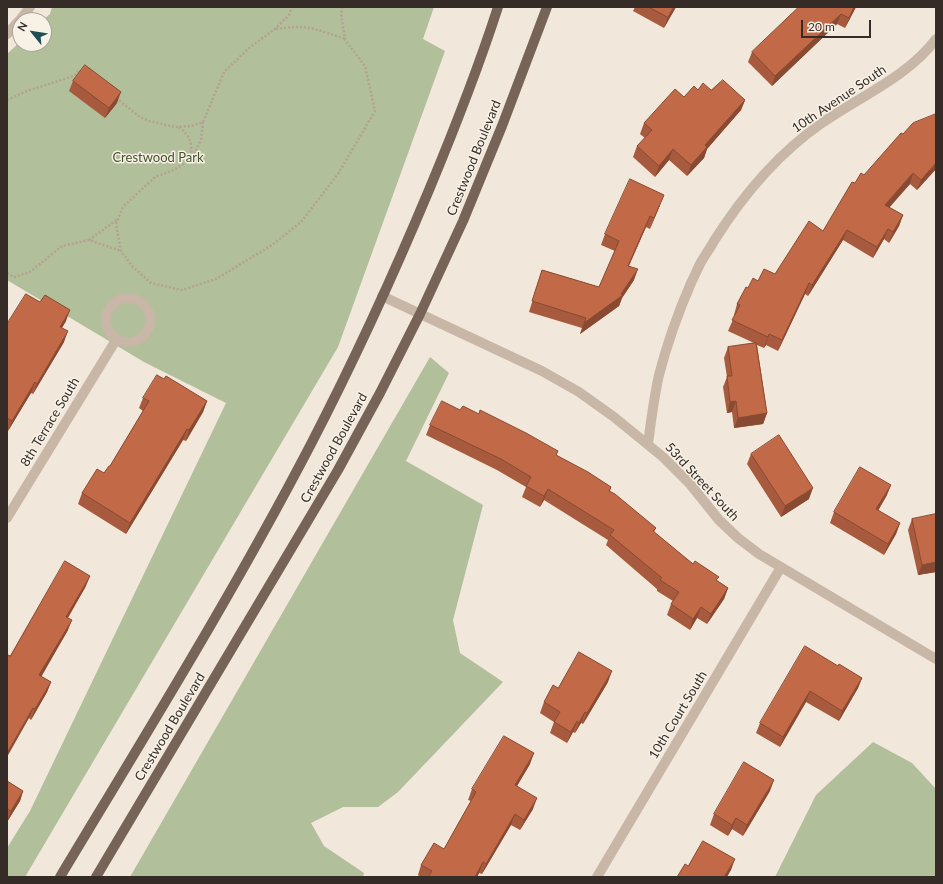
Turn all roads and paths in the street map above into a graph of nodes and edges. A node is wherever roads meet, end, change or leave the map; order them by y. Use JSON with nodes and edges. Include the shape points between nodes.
{"nodes":[{"id":1,"x":292,"y":7,"type":"edge"},
{"id":2,"x":342,"y":7,"type":"edge"},
{"id":3,"x":498,"y":7,"type":"edge"},
{"id":4,"x":547,"y":7,"type":"edge"},
{"id":5,"x":275,"y":29,"type":"junction"},
{"id":6,"x":936,"y":39,"type":"edge"},
{"id":7,"x":345,"y":40,"type":"junction"},
{"id":8,"x":86,"y":74,"type":"edge"},
{"id":9,"x":115,"y":97,"type":"edge"},
{"id":10,"x":7,"y":100,"type":"edge"},
{"id":11,"x":203,"y":122,"type":"junction"},
{"id":12,"x":179,"y":127,"type":"junction"},
{"id":13,"x":191,"y":157,"type":"junction"},
{"id":14,"x":119,"y":218,"type":"junction"},
{"id":15,"x":89,"y":240,"type":"junction"},
{"id":16,"x":121,"y":251,"type":"junction"},
{"id":17,"x":7,"y":274,"type":"edge"},
{"id":18,"x":382,"y":296,"type":"junction"},
{"id":19,"x":420,"y":314,"type":"junction"},
{"id":20,"x":116,"y":340,"type":"junction"},
{"id":21,"x":648,"y":444,"type":"junction"},
{"id":22,"x":7,"y":518,"type":"edge"},
{"id":23,"x":781,"y":567,"type":"junction"},
{"id":24,"x":936,"y":658,"type":"edge"},
{"id":25,"x":60,"y":877,"type":"edge"},
{"id":26,"x":96,"y":877,"type":"edge"},
{"id":27,"x":597,"y":877,"type":"edge"}],
"edges":[{"from":1,"to":5,"type":"path","via":[[289,15]]},
{"from":2,"to":7,"type":"path"},
{"from":3,"to":18,"type":"main road","name":"Crestwood Boulevard","via":[[488,41],[448,144]]},
{"from":4,"to":19,"type":"main road","name":"Crestwood Boulevard","via":[[463,221]]},
{"from":5,"to":7,"type":"path","via":[[314,29]]},
{"from":5,"to":11,"type":"path","via":[[249,48],[224,72]]},
{"from":6,"to":21,"type":"street","name":"10th Avenue South","via":[[918,59],[900,73],[797,141],[739,203],[700,264],[682,303],[659,376]]},
{"from":7,"to":16,"type":"path","via":[[365,66],[375,111],[338,174],[301,222],[272,246],[216,279],[182,290],[151,283],[132,266]]},
{"from":8,"to":10,"type":"path","via":[[80,70],[74,76]]},
{"from":9,"to":12,"type":"path","via":[[140,117]]},
{"from":11,"to":12,"type":"path"},
{"from":11,"to":13,"type":"path","via":[[201,140]]},
{"from":12,"to":13,"type":"path","via":[[190,140]]},
{"from":13,"to":14,"type":"path","via":[[174,170],[155,177],[123,207]]},
{"from":14,"to":15,"type":"path"},
{"from":14,"to":16,"type":"path","via":[[116,224]]},
{"from":15,"to":16,"type":"path"},
{"from":15,"to":17,"type":"path","via":[[62,246],[30,272],[14,277]]},
{"from":18,"to":19,"type":"street","name":"53rd Street South"},
{"from":18,"to":25,"type":"main road","name":"Crestwood Boulevard","via":[[312,443],[261,536]]},
{"from":19,"to":21,"type":"street","name":"53rd Street South","via":[[504,352],[579,392]]},
{"from":19,"to":26,"type":"main road","name":"Crestwood Boulevard","via":[[338,470]]},
{"from":20,"to":20,"type":"street","via":[[124,343],[133,342],[147,332],[150,314],[139,300],[122,298],[109,308],[105,316],[106,325]]},
{"from":20,"to":22,"type":"street","name":"8th Terrace South"},
{"from":21,"to":23,"type":"street","name":"53rd Street South","via":[[690,484],[719,520],[738,538]]},
{"from":23,"to":24,"type":"street","name":"53rd Street South"},
{"from":23,"to":27,"type":"street","name":"10th Court South"}]}
